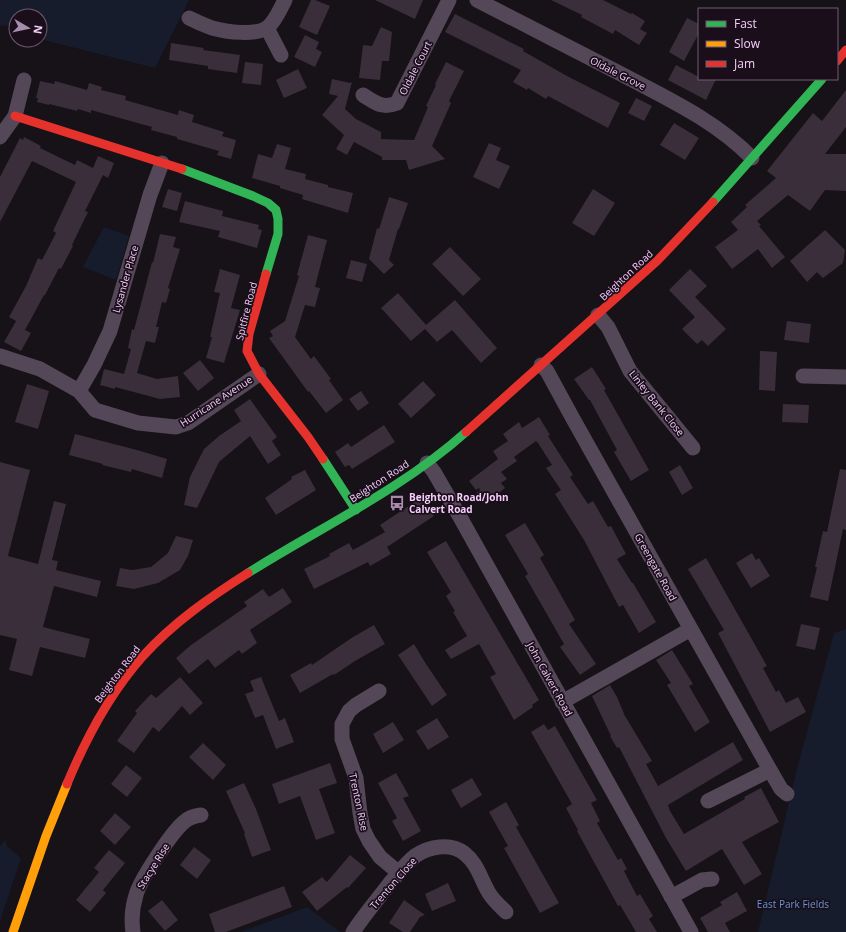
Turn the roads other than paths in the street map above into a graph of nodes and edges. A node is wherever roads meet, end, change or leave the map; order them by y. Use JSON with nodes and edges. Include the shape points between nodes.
{"nodes":[{"id":1,"x":284,"y":0,"type":"edge"},
{"id":2,"x":449,"y":0,"type":"edge"},
{"id":3,"x":477,"y":0,"type":"edge"},
{"id":4,"x":189,"y":18,"type":"dead end"},
{"id":5,"x":267,"y":28,"type":"junction"},
{"id":6,"x":846,"y":50,"type":"edge"},
{"id":7,"x":281,"y":55,"type":"dead end"},
{"id":8,"x":838,"y":60,"type":"edge"},
{"id":9,"x":24,"y":80,"type":"dead end"},
{"id":10,"x":821,"y":80,"type":"edge"},
{"id":11,"x":363,"y":95,"type":"dead end"},
{"id":12,"x":15,"y":116,"type":"junction"},
{"id":13,"x":0,"y":137,"type":"edge"},
{"id":14,"x":752,"y":158,"type":"junction"},
{"id":15,"x":162,"y":163,"type":"junction"},
{"id":16,"x":598,"y":315,"type":"junction"},
{"id":17,"x":0,"y":356,"type":"edge"},
{"id":18,"x":541,"y":365,"type":"junction"},
{"id":19,"x":258,"y":374,"type":"junction"},
{"id":20,"x":803,"y":376,"type":"dead end"},
{"id":21,"x":846,"y":377,"type":"edge"},
{"id":22,"x":79,"y":392,"type":"junction"},
{"id":23,"x":693,"y":448,"type":"dead end"},
{"id":24,"x":427,"y":463,"type":"junction"},
{"id":25,"x":356,"y":510,"type":"junction"},
{"id":26,"x":691,"y":629,"type":"junction"},
{"id":27,"x":379,"y":690,"type":"dead end"},
{"id":28,"x":562,"y":702,"type":"junction"},
{"id":29,"x":770,"y":770,"type":"junction"},
{"id":30,"x":787,"y":794,"type":"dead end"},
{"id":31,"x":708,"y":801,"type":"dead end"},
{"id":32,"x":200,"y":816,"type":"dead end"},
{"id":33,"x":399,"y":873,"type":"junction"},
{"id":34,"x":712,"y":879,"type":"dead end"},
{"id":35,"x":671,"y":897,"type":"junction"},
{"id":36,"x":506,"y":912,"type":"dead end"},
{"id":37,"x":13,"y":932,"type":"edge"},
{"id":38,"x":133,"y":932,"type":"edge"},
{"id":39,"x":353,"y":932,"type":"edge"},
{"id":40,"x":691,"y":932,"type":"edge"}],
"edges":[{"from":1,"to":5,"type":"street","via":[[276,18]]},
{"from":2,"to":11,"type":"street","name":"Oldale Court","via":[[397,102],[386,106]]},
{"from":3,"to":14,"type":"street","name":"Oldale Grove","via":[[704,119],[721,130]]},
{"from":4,"to":5,"type":"street","via":[[213,28],[236,32]]},
{"from":5,"to":7,"type":"street"},
{"from":6,"to":8,"type":"street"},
{"from":9,"to":12,"type":"street"},
{"from":10,"to":14,"type":"street","name":"Beighton Road"},
{"from":12,"to":13,"type":"street"},
{"from":12,"to":15,"type":"street"},
{"from":14,"to":16,"type":"street","name":"Beighton Road","via":[[657,261]]},
{"from":15,"to":19,"type":"street","name":"Spitfire Road","via":[[247,194],[276,210],[279,220],[278,234],[249,334],[247,351]]},
{"from":15,"to":22,"type":"street","name":"Lysander Place","via":[[150,195],[110,331]]},
{"from":16,"to":18,"type":"street","name":"Beighton Road"},
{"from":16,"to":23,"type":"street","name":"Linley Bank Close","via":[[608,327],[630,371]]},
{"from":17,"to":22,"type":"street","name":"Hurricane Avenue","via":[[40,369]]},
{"from":18,"to":24,"type":"street","name":"Beighton Road","via":[[458,439]]},
{"from":18,"to":26,"type":"street","name":"Greengate Road","via":[[547,371]]},
{"from":19,"to":22,"type":"street","name":"Hurricane Avenue","via":[[188,422],[176,427],[138,423],[95,410]]},
{"from":19,"to":25,"type":"street","name":"Spitfire Road","via":[[308,437]]},
{"from":20,"to":21,"type":"street"},
{"from":24,"to":25,"type":"street","name":"Beighton Road"},
{"from":24,"to":28,"type":"street","name":"John Calvert Road"},
{"from":25,"to":37,"type":"street","name":"Beighton Road","via":[[290,547],[206,600],[167,632],[134,667],[103,710],[74,764]]},
{"from":26,"to":28,"type":"street"},
{"from":26,"to":29,"type":"street","name":"Greengate Road"},
{"from":27,"to":33,"type":"street","name":"Trenton Rise","via":[[349,711],[342,724],[342,739],[356,778],[363,829],[380,857]]},
{"from":28,"to":35,"type":"street","name":"John Calvert Road"},
{"from":29,"to":30,"type":"street","name":"Greengate Road","via":[[780,789]]},
{"from":29,"to":31,"type":"street"},
{"from":32,"to":38,"type":"street","name":"Stacye Rise","via":[[184,822],[147,872],[136,893],[132,913]]},
{"from":33,"to":36,"type":"street","name":"Trenton Close","via":[[414,857],[425,850],[438,846],[462,851],[479,870],[490,895]]},
{"from":33,"to":39,"type":"street","name":"Trenton Close"},
{"from":34,"to":35,"type":"street","via":[[702,880]]},
{"from":35,"to":40,"type":"street","name":"John Calvert Road"}]}
